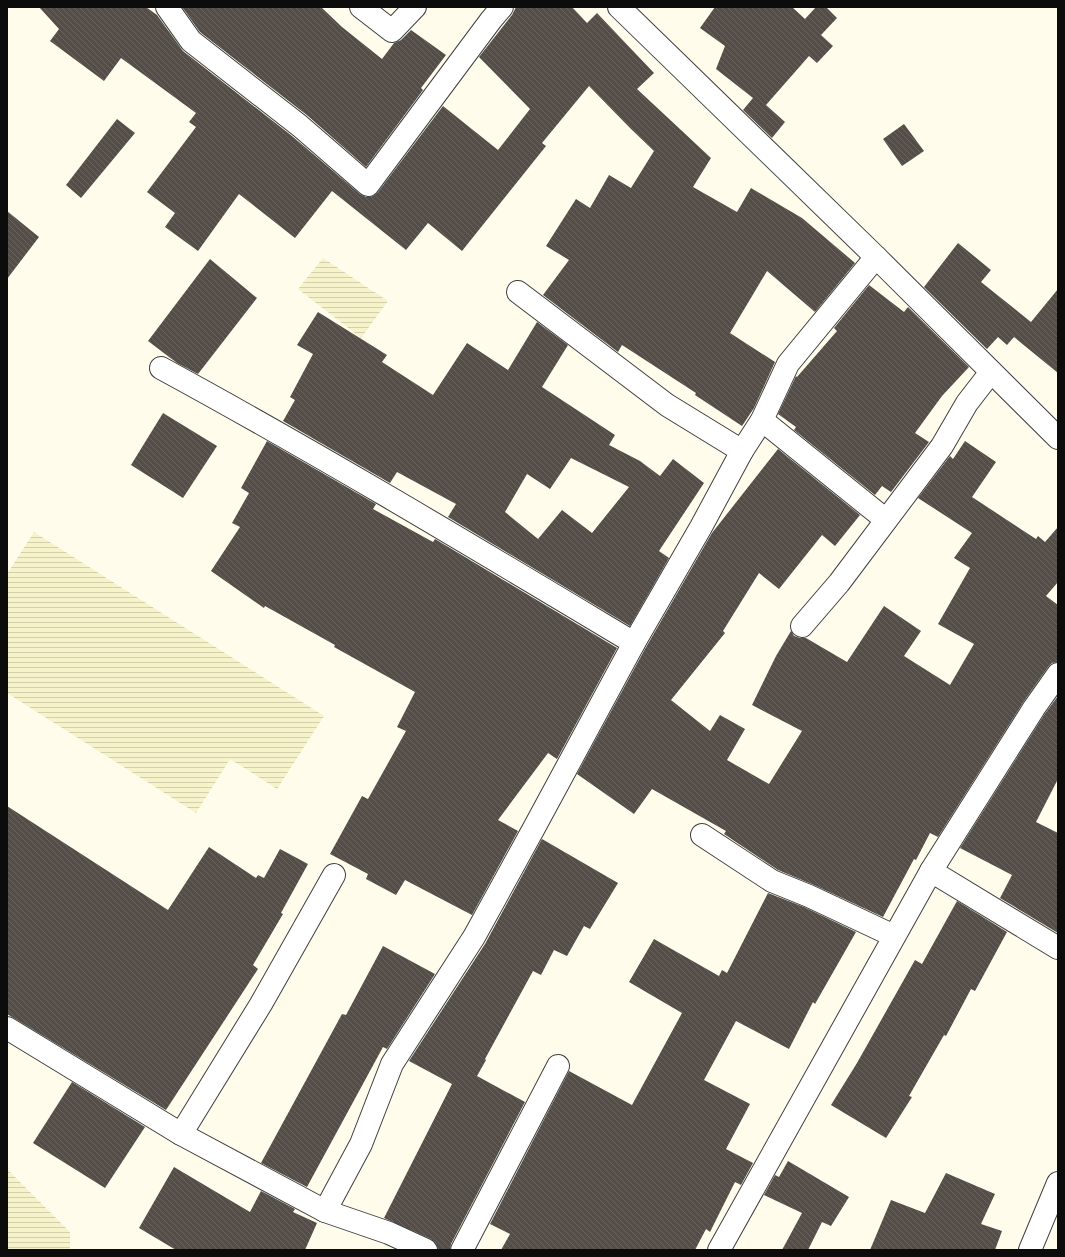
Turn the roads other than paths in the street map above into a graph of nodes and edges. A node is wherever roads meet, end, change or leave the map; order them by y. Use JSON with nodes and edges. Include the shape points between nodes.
{"nodes":[{"id":1,"x":167,"y":7,"type":"edge"},
{"id":2,"x":361,"y":7,"type":"edge"},
{"id":3,"x":415,"y":7,"type":"edge"},
{"id":4,"x":502,"y":7,"type":"edge"},
{"id":5,"x":618,"y":7,"type":"edge"},
{"id":6,"x":876,"y":258,"type":"junction"},
{"id":7,"x":518,"y":292,"type":"dead end"},
{"id":8,"x":161,"y":368,"type":"dead end"},
{"id":9,"x":991,"y":372,"type":"junction"},
{"id":10,"x":762,"y":420,"type":"junction"},
{"id":11,"x":1058,"y":438,"type":"edge"},
{"id":12,"x":742,"y":451,"type":"junction"},
{"id":13,"x":886,"y":520,"type":"junction"},
{"id":14,"x":802,"y":626,"type":"dead end"},
{"id":15,"x":634,"y":643,"type":"junction"},
{"id":16,"x":1058,"y":674,"type":"edge"},
{"id":17,"x":702,"y":835,"type":"dead end"},
{"id":18,"x":931,"y":871,"type":"junction"},
{"id":19,"x":334,"y":875,"type":"dead end"},
{"id":20,"x":894,"y":936,"type":"junction"},
{"id":21,"x":1058,"y":948,"type":"edge"},
{"id":22,"x":7,"y":1028,"type":"edge"},
{"id":23,"x":558,"y":1066,"type":"dead end"},
{"id":24,"x":181,"y":1134,"type":"junction"},
{"id":25,"x":1058,"y":1183,"type":"edge"},
{"id":26,"x":325,"y":1211,"type":"junction"},
{"id":27,"x":426,"y":1250,"type":"edge"},
{"id":28,"x":462,"y":1250,"type":"edge"},
{"id":29,"x":719,"y":1250,"type":"edge"},
{"id":30,"x":1030,"y":1250,"type":"edge"}],
"edges":[{"from":1,"to":4,"type":"street","via":[[191,41],[300,126],[368,185]]},
{"from":2,"to":3,"type":"street","via":[[392,31]]},
{"from":5,"to":6,"type":"street"},
{"from":6,"to":9,"type":"street"},
{"from":6,"to":10,"type":"street","via":[[788,364]]},
{"from":7,"to":12,"type":"street","via":[[667,405]]},
{"from":8,"to":15,"type":"street","via":[[354,476]]},
{"from":9,"to":11,"type":"street"},
{"from":9,"to":13,"type":"street","via":[[967,403],[942,446]]},
{"from":10,"to":12,"type":"street"},
{"from":10,"to":13,"type":"street"},
{"from":12,"to":15,"type":"street"},
{"from":13,"to":14,"type":"street","via":[[839,583]]},
{"from":15,"to":26,"type":"street","via":[[474,938],[392,1064],[361,1144]]},
{"from":16,"to":18,"type":"street"},
{"from":17,"to":20,"type":"street","via":[[772,881]]},
{"from":18,"to":20,"type":"street"},
{"from":18,"to":21,"type":"street"},
{"from":19,"to":24,"type":"street","via":[[261,1004]]},
{"from":20,"to":29,"type":"street"},
{"from":22,"to":24,"type":"street"},
{"from":23,"to":28,"type":"street"},
{"from":24,"to":26,"type":"street"},
{"from":25,"to":30,"type":"street"},
{"from":26,"to":27,"type":"street","via":[[389,1233]]}]}
